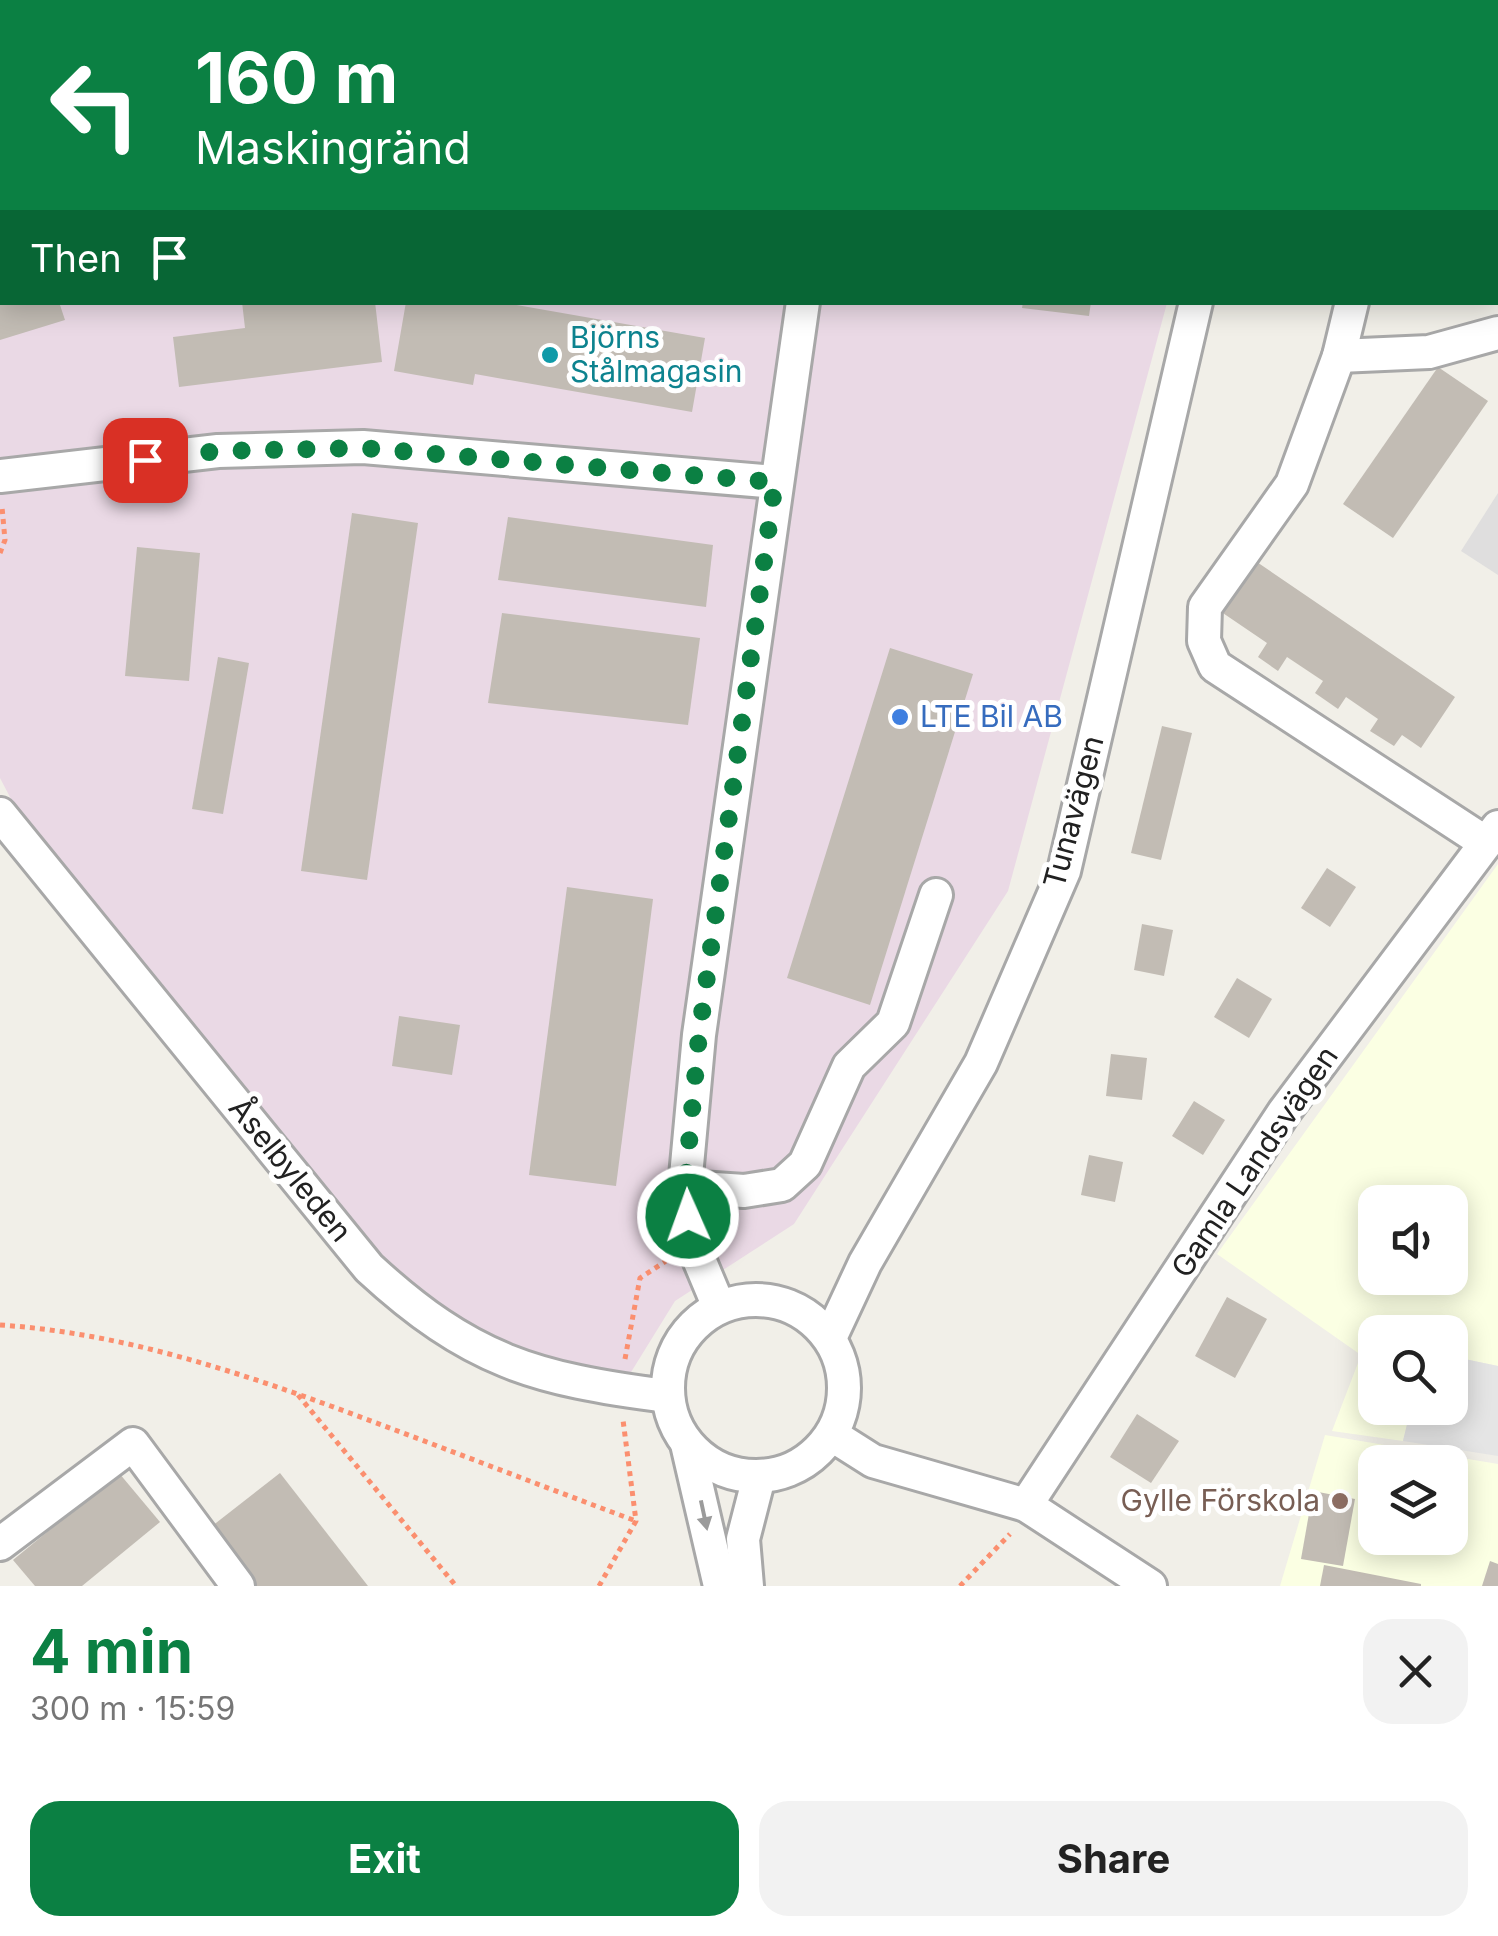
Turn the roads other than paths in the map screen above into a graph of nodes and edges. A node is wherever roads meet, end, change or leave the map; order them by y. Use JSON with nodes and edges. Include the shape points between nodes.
{"nodes":[{"id":1,"x":802,"y":305,"type":"edge"},
{"id":2,"x":1195,"y":305,"type":"edge"},
{"id":3,"x":1351,"y":305,"type":"edge"},
{"id":4,"x":1498,"y":333,"type":"edge"},
{"id":5,"x":1339,"y":356,"type":"junction"},
{"id":6,"x":775,"y":482,"type":"junction"},
{"id":7,"x":1,"y":489,"type":"edge"},
{"id":8,"x":0,"y":814,"type":"edge"},
{"id":9,"x":1492,"y":835,"type":"edge"},
{"id":10,"x":936,"y":895,"type":"dead end"},
{"id":11,"x":685,"y":1187,"type":"junction"},
{"id":12,"x":719,"y":1307,"type":"junction"},
{"id":13,"x":830,"y":1338,"type":"junction"},
{"id":14,"x":668,"y":1396,"type":"junction"},
{"id":15,"x":832,"y":1435,"type":"junction"},
{"id":16,"x":687,"y":1444,"type":"junction"},
{"id":17,"x":758,"y":1477,"type":"junction"},
{"id":18,"x":1026,"y":1505,"type":"junction"},
{"id":19,"x":0,"y":1544,"type":"edge"},
{"id":20,"x":238,"y":1586,"type":"edge"},
{"id":21,"x":720,"y":1586,"type":"edge"},
{"id":22,"x":747,"y":1586,"type":"edge"},
{"id":23,"x":1150,"y":1586,"type":"edge"}],
"edges":[{"from":1,"to":6,"type":"street"},
{"from":2,"to":13,"type":"street","name":"Tunavägen","via":[[1064,871],[981,1062],[865,1263]]},
{"from":3,"to":5,"type":"street"},
{"from":4,"to":5,"type":"street","via":[[1430,352]]},
{"from":5,"to":9,"type":"street","via":[[1292,484],[1205,607],[1204,640],[1216,666]]},
{"from":6,"to":7,"type":"street","via":[[363,448],[218,451]]},
{"from":6,"to":11,"type":"street","via":[[699,1035]]},
{"from":8,"to":14,"type":"street","name":"Åselbyleden","via":[[369,1268],[397,1294],[453,1335],[519,1368]]},
{"from":9,"to":18,"type":"street","name":"Gamla Landsvägen","via":[[1284,1112]]},
{"from":10,"to":11,"type":"street","via":[[893,1023],[850,1066],[806,1164],[782,1185],[744,1191]]},
{"from":11,"to":12,"type":"street","via":[[692,1244]]},
{"from":12,"to":13,"type":"street","via":[[768,1300],[792,1307]]},
{"from":12,"to":14,"type":"street","via":[[679,1344]]},
{"from":13,"to":15,"type":"street","via":[[845,1386]]},
{"from":14,"to":16,"type":"street"},
{"from":15,"to":17,"type":"street","via":[[787,1472]]},
{"from":15,"to":18,"type":"street","via":[[873,1461]]},
{"from":16,"to":17,"type":"street","via":[[706,1462]]},
{"from":16,"to":21,"type":"street","one_way":true},
{"from":17,"to":22,"type":"street","via":[[743,1539]]},
{"from":18,"to":23,"type":"street"},
{"from":19,"to":20,"type":"street","via":[[132,1444]]}]}
